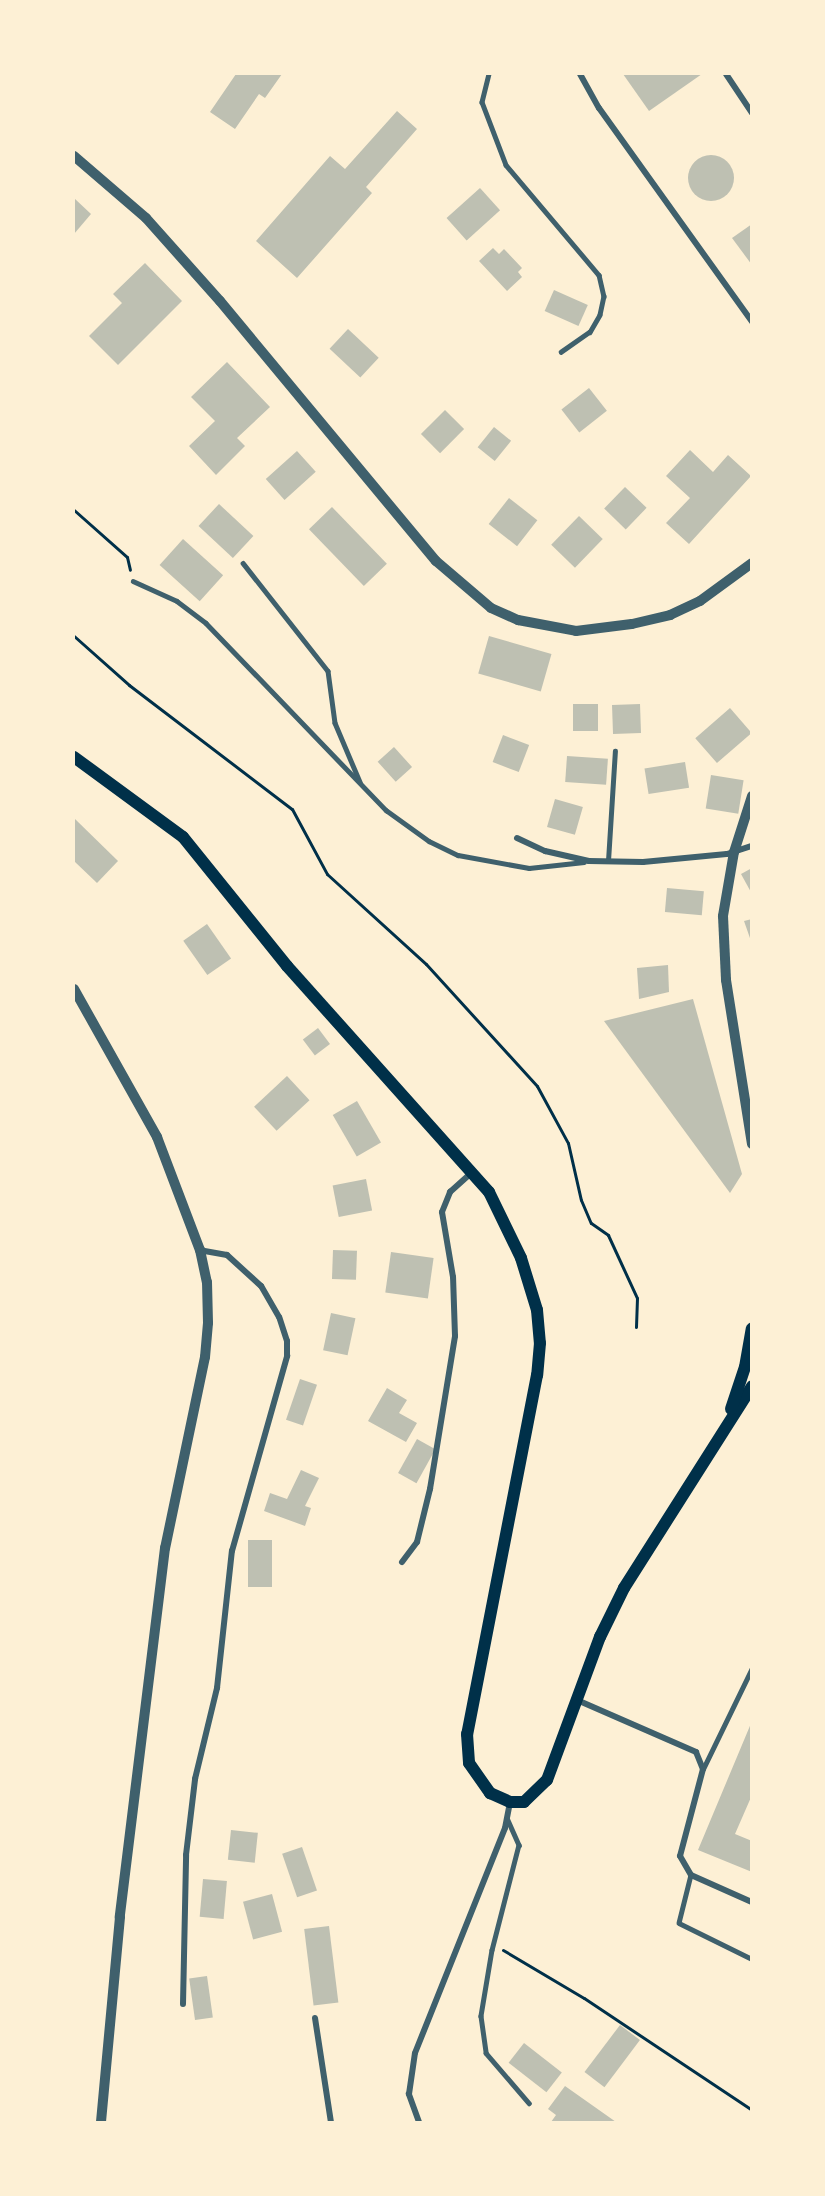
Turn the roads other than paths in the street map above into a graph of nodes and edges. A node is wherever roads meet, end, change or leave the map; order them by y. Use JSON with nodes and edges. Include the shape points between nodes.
{"nodes":[{"id":1,"x":489,"y":74,"type":"edge"},
{"id":2,"x":580,"y":74,"type":"edge"},
{"id":3,"x":726,"y":74,"type":"edge"},
{"id":4,"x":752,"y":113,"type":"edge"},
{"id":5,"x":74,"y":156,"type":"edge"},
{"id":6,"x":752,"y":322,"type":"edge"},
{"id":7,"x":561,"y":352,"type":"dead end"},
{"id":8,"x":243,"y":563,"type":"dead end"},
{"id":9,"x":752,"y":563,"type":"edge"},
{"id":10,"x":133,"y":581,"type":"road end"},
{"id":11,"x":615,"y":751,"type":"dead end"},
{"id":12,"x":74,"y":757,"type":"edge"},
{"id":13,"x":362,"y":784,"type":"junction"},
{"id":14,"x":752,"y":796,"type":"edge"},
{"id":15,"x":517,"y":838,"type":"dead end"},
{"id":16,"x":752,"y":846,"type":"edge"},
{"id":17,"x":734,"y":852,"type":"junction"},
{"id":18,"x":589,"y":861,"type":"junction"},
{"id":19,"x":608,"y":861,"type":"junction"},
{"id":20,"x":74,"y":989,"type":"edge"},
{"id":21,"x":74,"y":1003,"type":"edge"},
{"id":22,"x":114,"y":1056,"type":"junction"},
{"id":23,"x":750,"y":1128,"type":"edge"},
{"id":24,"x":752,"y":1144,"type":"edge"},
{"id":25,"x":472,"y":1171,"type":"junction"},
{"id":26,"x":200,"y":1250,"type":"junction"},
{"id":27,"x":752,"y":1329,"type":"edge"},
{"id":28,"x":752,"y":1386,"type":"edge"},
{"id":29,"x":725,"y":1424,"type":"junction"},
{"id":30,"x":402,"y":1562,"type":"dead end"},
{"id":31,"x":752,"y":1668,"type":"edge"},
{"id":32,"x":577,"y":1700,"type":"junction"},
{"id":33,"x":704,"y":1769,"type":"junction"},
{"id":34,"x":510,"y":1802,"type":"junction"},
{"id":35,"x":507,"y":1818,"type":"junction"},
{"id":36,"x":691,"y":1875,"type":"junction"},
{"id":37,"x":752,"y":1902,"type":"edge"},
{"id":38,"x":752,"y":1959,"type":"edge"},
{"id":39,"x":183,"y":2004,"type":"dead end"},
{"id":40,"x":315,"y":2018,"type":"dead end"},
{"id":41,"x":529,"y":2103,"type":"dead end"},
{"id":42,"x":101,"y":2122,"type":"edge"},
{"id":43,"x":331,"y":2122,"type":"edge"},
{"id":44,"x":419,"y":2122,"type":"edge"}],
"edges":[{"from":1,"to":7,"type":"lane","via":[[482,102],[506,165],[599,275],[604,296],[600,315],[590,332]]},
{"from":2,"to":6,"type":"street","via":[[599,108]]},
{"from":3,"to":4,"type":"street"},
{"from":5,"to":9,"type":"street","via":[[146,218],[436,561],[491,608],[518,620],[576,631],[632,624],[670,615],[700,601]]},
{"from":8,"to":13,"type":"lane","via":[[328,671],[335,723]]},
{"from":10,"to":13,"type":"lane","via":[[177,601],[206,623]]},
{"from":11,"to":19,"type":"lane"},
{"from":12,"to":25,"type":"main road","via":[[183,837],[287,966]]},
{"from":13,"to":18,"type":"lane","via":[[386,810],[429,841],[458,855],[529,868]]},
{"from":14,"to":17,"type":"street"},
{"from":15,"to":18,"type":"street","via":[[544,852]]},
{"from":16,"to":17,"type":"street"},
{"from":17,"to":19,"type":"street"},
{"from":17,"to":23,"type":"street","via":[[723,916],[726,980]]},
{"from":18,"to":19,"type":"street"},
{"from":20,"to":22,"type":"street"},
{"from":21,"to":22,"type":"street"},
{"from":22,"to":26,"type":"street","via":[[157,1137]]},
{"from":23,"to":24,"type":"street"},
{"from":25,"to":30,"type":"street","via":[[450,1192],[442,1212],[453,1277],[455,1336],[430,1489],[417,1542]]},
{"from":25,"to":34,"type":"main road","via":[[489,1192],[521,1258],[537,1310],[540,1343],[467,1734],[469,1763],[490,1793]]},
{"from":26,"to":39,"type":"street","via":[[227,1255],[261,1286],[279,1317],[287,1341],[287,1356],[232,1551],[217,1688],[195,1779],[186,1855]]},
{"from":26,"to":42,"type":"street","via":[[207,1282],[205,1357],[167,1536],[120,1917]]},
{"from":27,"to":29,"type":"main road","via":[[746,1366]]},
{"from":28,"to":29,"type":"main road"},
{"from":29,"to":32,"type":"main road","via":[[624,1588]]},
{"from":31,"to":33,"type":"lane"},
{"from":32,"to":33,"type":"street","via":[[696,1752]]},
{"from":32,"to":34,"type":"main road","via":[[547,1780],[524,1802]]},
{"from":33,"to":36,"type":"street","via":[[680,1856]]},
{"from":34,"to":35,"type":"street"},
{"from":35,"to":41,"type":"lane","via":[[519,1845],[481,2016],[486,2053]]},
{"from":35,"to":44,"type":"street","via":[[415,2053],[409,2094]]},
{"from":36,"to":37,"type":"street"},
{"from":36,"to":38,"type":"lane","via":[[679,1923]]},
{"from":40,"to":43,"type":"street"}]}
